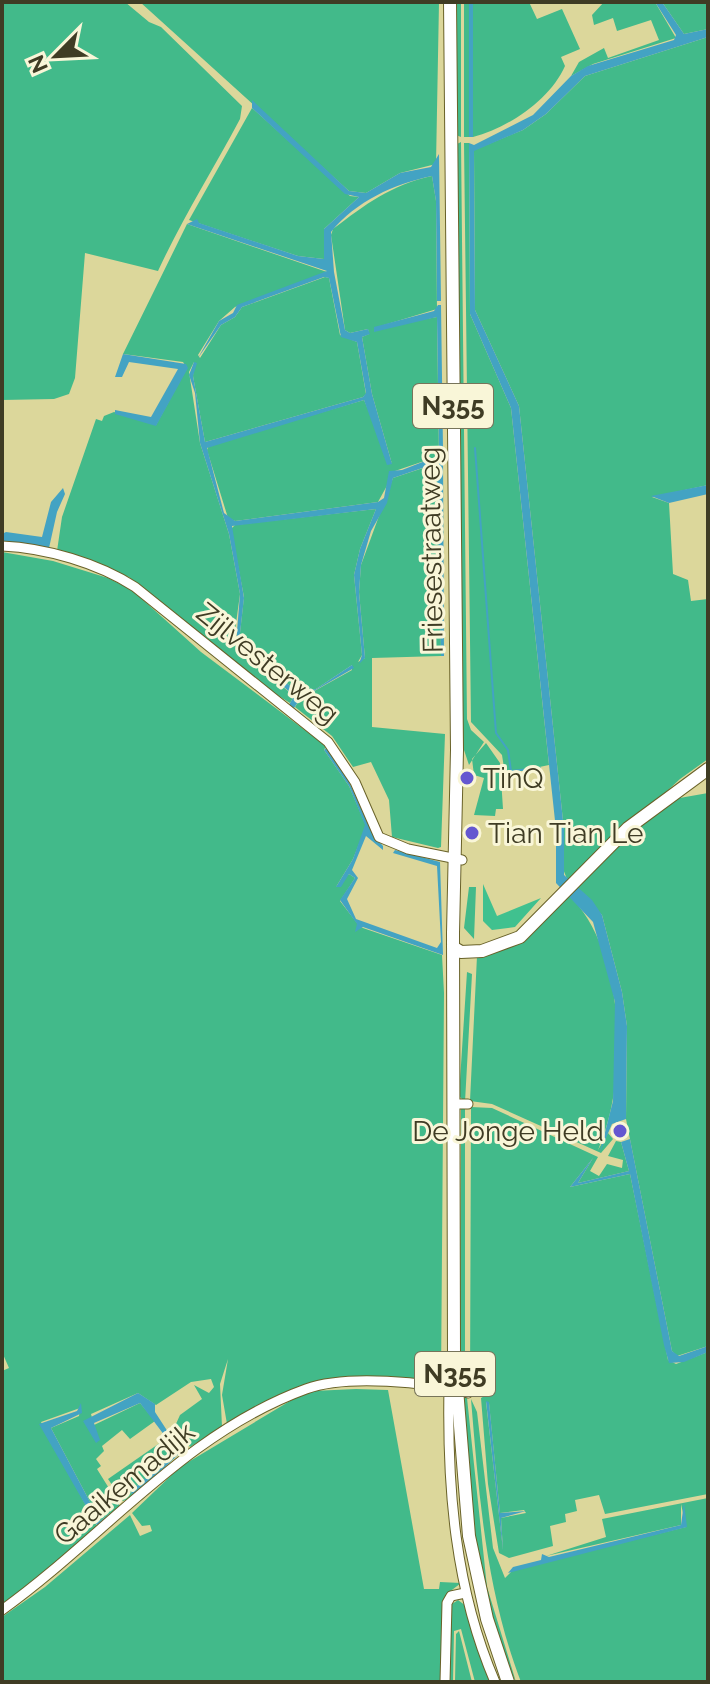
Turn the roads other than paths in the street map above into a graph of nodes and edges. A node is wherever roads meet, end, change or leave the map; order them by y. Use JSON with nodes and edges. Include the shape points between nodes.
{"nodes":[{"id":1,"x":450,"y":2,"type":"edge"},
{"id":2,"x":2,"y":546,"type":"edge"},
{"id":3,"x":708,"y":769,"type":"edge"},
{"id":4,"x":458,"y":859,"type":"junction"},
{"id":5,"x":458,"y":947,"type":"junction"},
{"id":6,"x":458,"y":1390,"type":"junction"},
{"id":7,"x":465,"y":1593,"type":"junction"},
{"id":8,"x":2,"y":1610,"type":"edge"},
{"id":9,"x":445,"y":1682,"type":"edge"},
{"id":10,"x":495,"y":1682,"type":"edge"},
{"id":11,"x":508,"y":1682,"type":"edge"}],
"edges":[{"from":1,"to":4,"type":"main road","name":"Friesestraatweg","number":"N355"},
{"from":2,"to":4,"type":"street","name":"Zijlvesterweg","via":[[53,554],[135,587],[328,742],[355,782],[379,837],[398,847]]},
{"from":3,"to":5,"type":"main road","via":[[628,828],[525,934],[499,945]]},
{"from":4,"to":5,"type":"main road","name":"Friesestraatweg","number":"N355"},
{"from":5,"to":6,"type":"main road","name":"Friesestraatweg","number":"N355","via":[[461,1104],[452,1276]]},
{"from":6,"to":7,"type":"street","name":"Friesestraatweg","via":[[452,1498]]},
{"from":6,"to":8,"type":"street","name":"Gaaikemadijk","via":[[341,1383],[305,1389],[179,1460]]},
{"from":6,"to":11,"type":"main road","name":"Friesestraatweg","number":"N355","via":[[474,1564]]},
{"from":7,"to":9,"type":"street","via":[[453,1595],[447,1603]]},
{"from":7,"to":10,"type":"street","name":"Friesestraatweg"}]}
